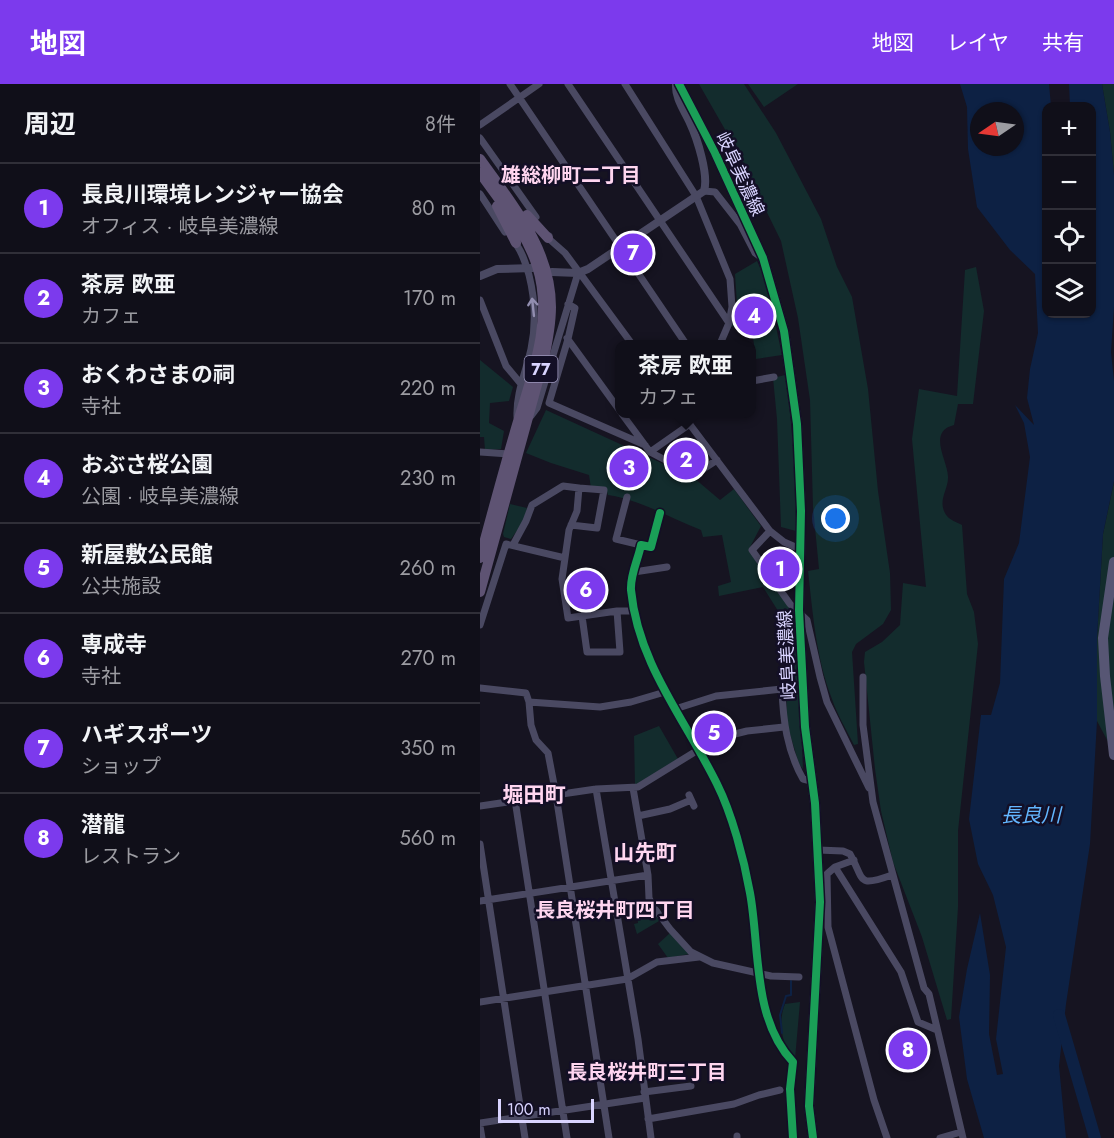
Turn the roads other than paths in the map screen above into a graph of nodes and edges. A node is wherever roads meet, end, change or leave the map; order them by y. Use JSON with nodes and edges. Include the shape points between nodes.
{"nodes":[{"id":1,"x":510,"y":84,"type":"edge"},
{"id":2,"x":539,"y":84,"type":"edge"},
{"id":3,"x":568,"y":84,"type":"edge"},
{"id":4,"x":625,"y":84,"type":"edge"},
{"id":5,"x":677,"y":84,"type":"edge"},
{"id":6,"x":519,"y":98,"type":"junction"},
{"id":7,"x":480,"y":125,"type":"edge"},
{"id":8,"x":480,"y":138,"type":"edge"},
{"id":9,"x":480,"y":148,"type":"edge"},
{"id":10,"x":480,"y":159,"type":"edge"},
{"id":11,"x":480,"y":173,"type":"edge"},
{"id":12,"x":480,"y":183,"type":"edge"},
{"id":13,"x":700,"y":193,"type":"junction"},
{"id":14,"x":480,"y":194,"type":"edge"},
{"id":15,"x":660,"y":221,"type":"junction"},
{"id":16,"x":548,"y":238,"type":"junction"},
{"id":17,"x":516,"y":243,"type":"junction"},
{"id":18,"x":620,"y":248,"type":"junction"},
{"id":19,"x":763,"y":258,"type":"junction"},
{"id":20,"x":530,"y":268,"type":"junction"},
{"id":21,"x":552,"y":272,"type":"dead end"},
{"id":22,"x":578,"y":273,"type":"junction"},
{"id":23,"x":480,"y":276,"type":"edge"},
{"id":24,"x":480,"y":300,"type":"edge"},
{"id":25,"x":568,"y":304,"type":"junction"},
{"id":26,"x":729,"y":323,"type":"junction"},
{"id":27,"x":560,"y":329,"type":"junction"},
{"id":28,"x":568,"y":339,"type":"junction"},
{"id":29,"x":628,"y":340,"type":"edge"},
{"id":30,"x":683,"y":340,"type":"edge"},
{"id":31,"x":722,"y":340,"type":"edge"},
{"id":32,"x":774,"y":376,"type":"dead end"},
{"id":33,"x":756,"y":380,"type":"edge"},
{"id":34,"x":521,"y":384,"type":"junction"},
{"id":35,"x":615,"y":404,"type":"edge"},
{"id":36,"x":625,"y":418,"type":"edge"},
{"id":37,"x":686,"y":418,"type":"edge"},
{"id":38,"x":688,"y":418,"type":"edge"},
{"id":39,"x":523,"y":421,"type":"junction"},
{"id":40,"x":645,"y":445,"type":"junction"},
{"id":41,"x":480,"y":452,"type":"edge"},
{"id":42,"x":650,"y":452,"type":"junction"},
{"id":43,"x":509,"y":454,"type":"junction"},
{"id":44,"x":717,"y":460,"type":"junction"},
{"id":45,"x":579,"y":488,"type":"junction"},
{"id":46,"x":627,"y":497,"type":"dead end"},
{"id":47,"x":503,"y":509,"type":"junction"},
{"id":48,"x":660,"y":513,"type":"dead end"},
{"id":49,"x":571,"y":525,"type":"junction"},
{"id":50,"x":770,"y":531,"type":"junction"},
{"id":51,"x":509,"y":544,"type":"junction"},
{"id":52,"x":641,"y":545,"type":"junction"},
{"id":53,"x":800,"y":549,"type":"junction"},
{"id":54,"x":491,"y":553,"type":"junction"},
{"id":55,"x":480,"y":558,"type":"edge"},
{"id":56,"x":565,"y":558,"type":"junction"},
{"id":57,"x":1114,"y":562,"type":"edge"},
{"id":58,"x":667,"y":567,"type":"dead end"},
{"id":59,"x":634,"y":572,"type":"junction"},
{"id":60,"x":480,"y":592,"type":"edge"},
{"id":61,"x":799,"y":610,"type":"junction"},
{"id":62,"x":617,"y":611,"type":"junction"},
{"id":63,"x":635,"y":611,"type":"junction"},
{"id":64,"x":582,"y":616,"type":"junction"},
{"id":65,"x":480,"y":625,"type":"edge"},
{"id":66,"x":862,"y":677,"type":"dead end"},
{"id":67,"x":480,"y":688,"type":"edge"},
{"id":68,"x":665,"y":692,"type":"junction"},
{"id":69,"x":529,"y":702,"type":"junction"},
{"id":70,"x":675,"y":709,"type":"junction"},
{"id":71,"x":784,"y":727,"type":"junction"},
{"id":72,"x":698,"y":750,"type":"junction"},
{"id":73,"x":1114,"y":755,"type":"edge"},
{"id":74,"x":811,"y":781,"type":"junction"},
{"id":75,"x":633,"y":788,"type":"junction"},
{"id":76,"x":596,"y":789,"type":"junction"},
{"id":77,"x":871,"y":793,"type":"junction"},
{"id":78,"x":556,"y":795,"type":"junction"},
{"id":79,"x":515,"y":800,"type":"junction"},
{"id":80,"x":691,"y":800,"type":"dead end"},
{"id":81,"x":480,"y":806,"type":"edge"},
{"id":82,"x":638,"y":816,"type":"junction"},
{"id":83,"x":480,"y":844,"type":"edge"},
{"id":84,"x":818,"y":850,"type":"junction"},
{"id":85,"x":854,"y":860,"type":"junction"},
{"id":86,"x":835,"y":867,"type":"junction"},
{"id":87,"x":648,"y":875,"type":"junction"},
{"id":88,"x":892,"y":875,"type":"junction"},
{"id":89,"x":611,"y":881,"type":"junction"},
{"id":90,"x":570,"y":887,"type":"junction"},
{"id":91,"x":530,"y":894,"type":"junction"},
{"id":92,"x":488,"y":900,"type":"junction"},
{"id":93,"x":480,"y":901,"type":"edge"},
{"id":94,"x":699,"y":957,"type":"junction"},
{"id":95,"x":759,"y":974,"type":"junction"},
{"id":96,"x":799,"y":977,"type":"dead end"},
{"id":97,"x":627,"y":979,"type":"junction"},
{"id":98,"x":585,"y":986,"type":"junction"},
{"id":99,"x":545,"y":993,"type":"junction"},
{"id":100,"x":503,"y":999,"type":"junction"},
{"id":101,"x":480,"y":1002,"type":"edge"},
{"id":102,"x":937,"y":1030,"type":"junction"},
{"id":103,"x":691,"y":1086,"type":"dead end"},
{"id":104,"x":780,"y":1090,"type":"dead end"},
{"id":105,"x":644,"y":1095,"type":"junction"},
{"id":106,"x":603,"y":1104,"type":"junction"},
{"id":107,"x":563,"y":1110,"type":"junction"},
{"id":108,"x":521,"y":1116,"type":"junction"},
{"id":109,"x":648,"y":1119,"type":"junction"},
{"id":110,"x":480,"y":1124,"type":"edge"},
{"id":111,"x":962,"y":1135,"type":"edge"},
{"id":112,"x":482,"y":1138,"type":"edge"},
{"id":113,"x":525,"y":1138,"type":"edge"},
{"id":114,"x":567,"y":1138,"type":"edge"},
{"id":115,"x":609,"y":1138,"type":"edge"},
{"id":116,"x":651,"y":1138,"type":"edge"},
{"id":117,"x":793,"y":1138,"type":"edge"},
{"id":118,"x":813,"y":1138,"type":"edge"},
{"id":119,"x":887,"y":1138,"type":"edge"},
{"id":120,"x":940,"y":1138,"type":"edge"}],
"edges":[{"from":1,"to":6,"type":"street"},
{"from":2,"to":6,"type":"street"},
{"from":3,"to":15,"type":"street"},
{"from":4,"to":13,"type":"street"},
{"from":5,"to":13,"type":"street","via":[[676,93],[694,131],[705,178]]},
{"from":5,"to":19,"type":"main road","name":"岐阜美濃線","via":[[719,161]]},
{"from":6,"to":7,"type":"street"},
{"from":6,"to":18,"type":"street"},
{"from":8,"to":16,"type":"street","via":[[546,228]]},
{"from":9,"to":16,"type":"main road","via":[[530,220]]},
{"from":10,"to":39,"type":"main road","number":"77","via":[[524,221],[538,247],[550,288],[549,336]]},
{"from":11,"to":39,"type":"main road","number":"77","via":[[529,246],[542,288],[542,326]]},
{"from":12,"to":17,"type":"main road"},
{"from":13,"to":15,"type":"street"},
{"from":13,"to":19,"type":"street","via":[[715,192],[740,224],[754,254]]},
{"from":13,"to":26,"type":"street","via":[[730,279]]},
{"from":14,"to":17,"type":"street"},
{"from":15,"to":18,"type":"street"},
{"from":15,"to":26,"type":"street"},
{"from":16,"to":22,"type":"street","via":[[565,253]]},
{"from":17,"to":20,"type":"street"},
{"from":18,"to":22,"type":"street"},
{"from":18,"to":30,"type":"street"},
{"from":19,"to":53,"type":"main road","name":"岐阜美濃線","via":[[784,332],[797,424]]},
{"from":20,"to":23,"type":"street","via":[[497,269]]},
{"from":34,"to":20,"type":"street","one_way":true,"via":[[535,321]]},
{"from":21,"to":22,"type":"street"},
{"from":22,"to":25,"type":"street"},
{"from":22,"to":29,"type":"street"},
{"from":24,"to":34,"type":"street","via":[[506,366]]},
{"from":25,"to":27,"type":"street"},
{"from":25,"to":28,"type":"street","via":[[575,308]]},
{"from":26,"to":31,"type":"street"},
{"from":27,"to":28,"type":"street"},
{"from":27,"to":39,"type":"street","via":[[537,408]]},
{"from":28,"to":35,"type":"street"},
{"from":28,"to":40,"type":"street","via":[[549,403]]},
{"from":32,"to":33,"type":"street"},
{"from":34,"to":39,"type":"street","via":[[517,403]]},
{"from":36,"to":40,"type":"street"},
{"from":37,"to":42,"type":"street"},
{"from":38,"to":44,"type":"street"},
{"from":39,"to":43,"type":"main road","number":"77"},
{"from":39,"to":47,"type":"main road","number":"77"},
{"from":40,"to":42,"type":"street"},
{"from":41,"to":43,"type":"street"},
{"from":42,"to":44,"type":"street","via":[[694,474]]},
{"from":43,"to":55,"type":"main road","number":"77"},
{"from":44,"to":50,"type":"street"},
{"from":45,"to":49,"type":"street"},
{"from":45,"to":49,"type":"street","via":[[605,493],[597,528]]},
{"from":45,"to":51,"type":"street","via":[[563,486],[532,505]]},
{"from":46,"to":52,"type":"street","via":[[616,539]]},
{"from":47,"to":51,"type":"street","via":[[500,534]]},
{"from":47,"to":54,"type":"main road","number":"77"},
{"from":48,"to":52,"type":"street","via":[[651,547]]},
{"from":49,"to":56,"type":"street"},
{"from":50,"to":53,"type":"street"},
{"from":50,"to":61,"type":"street","via":[[752,550],[790,604]]},
{"from":51,"to":54,"type":"street","via":[[498,543]]},
{"from":51,"to":56,"type":"street"},
{"from":51,"to":65,"type":"street"},
{"from":52,"to":59,"type":"street"},
{"from":53,"to":61,"type":"main road","name":"岐阜美濃線"},
{"from":54,"to":60,"type":"main road","number":"77"},
{"from":56,"to":64,"type":"street","via":[[562,579],[568,618]]},
{"from":57,"to":73,"type":"main road","via":[[1103,638]]},
{"from":58,"to":59,"type":"street"},
{"from":59,"to":63,"type":"street","via":[[631,589]]},
{"from":61,"to":74,"type":"main road","name":"岐阜美濃線"},
{"from":61,"to":77,"type":"street","via":[[807,620],[828,702]]},
{"from":62,"to":63,"type":"street"},
{"from":62,"to":64,"type":"street"},
{"from":62,"to":64,"type":"street","via":[[620,652],[587,652]]},
{"from":63,"to":68,"type":"street","via":[[644,651]]},
{"from":66,"to":77,"type":"street"},
{"from":67,"to":69,"type":"street","via":[[526,693]]},
{"from":68,"to":69,"type":"street","via":[[600,707]]},
{"from":68,"to":70,"type":"street"},
{"from":69,"to":78,"type":"street","via":[[531,725],[536,740],[548,753]]},
{"from":70,"to":71,"type":"street","via":[[716,696],[782,689]]},
{"from":70,"to":72,"type":"street"},
{"from":71,"to":72,"type":"street","via":[[731,735]]},
{"from":71,"to":74,"type":"street","via":[[798,770],[803,779]]},
{"from":72,"to":75,"type":"street"},
{"from":72,"to":95,"type":"street","via":[[731,819],[750,892]]},
{"from":74,"to":84,"type":"main road","name":"岐阜美濃線"},
{"from":75,"to":76,"type":"street"},
{"from":75,"to":82,"type":"street"},
{"from":76,"to":78,"type":"street"},
{"from":76,"to":89,"type":"street"},
{"from":77,"to":88,"type":"street"},
{"from":78,"to":79,"type":"street"},
{"from":78,"to":90,"type":"street"},
{"from":79,"to":81,"type":"street"},
{"from":79,"to":91,"type":"street"},
{"from":80,"to":82,"type":"street"},
{"from":82,"to":87,"type":"street"},
{"from":83,"to":92,"type":"street"},
{"from":84,"to":85,"type":"street","via":[[843,851]]},
{"from":84,"to":118,"type":"main road","name":"岐阜美濃線","via":[[820,925],[809,1106]]},
{"from":85,"to":86,"type":"street"},
{"from":85,"to":88,"type":"street","via":[[859,876],[866,882]]},
{"from":86,"to":102,"type":"street","via":[[901,972],[918,1022]]},
{"from":86,"to":119,"type":"street","via":[[827,874],[828,927]]},
{"from":87,"to":89,"type":"street"},
{"from":87,"to":94,"type":"street","via":[[652,905]]},
{"from":88,"to":102,"type":"street"},
{"from":89,"to":90,"type":"street"},
{"from":89,"to":97,"type":"street"},
{"from":90,"to":91,"type":"street"},
{"from":90,"to":98,"type":"street"},
{"from":91,"to":92,"type":"street"},
{"from":91,"to":99,"type":"street"},
{"from":92,"to":93,"type":"street"},
{"from":92,"to":100,"type":"street"},
{"from":94,"to":95,"type":"street"},
{"from":94,"to":97,"type":"street","via":[[657,962]]},
{"from":95,"to":96,"type":"street"},
{"from":95,"to":117,"type":"street","via":[[768,1021],[793,1062]]},
{"from":97,"to":98,"type":"street"},
{"from":97,"to":105,"type":"street"},
{"from":98,"to":99,"type":"street"},
{"from":98,"to":106,"type":"street"},
{"from":99,"to":100,"type":"street"},
{"from":99,"to":107,"type":"street"},
{"from":100,"to":101,"type":"street"},
{"from":100,"to":108,"type":"street"},
{"from":102,"to":111,"type":"street"},
{"from":103,"to":105,"type":"street"},
{"from":104,"to":109,"type":"street","via":[[734,1104]]},
{"from":105,"to":106,"type":"street"},
{"from":105,"to":109,"type":"street"},
{"from":106,"to":107,"type":"street"},
{"from":106,"to":115,"type":"street"},
{"from":107,"to":108,"type":"street"},
{"from":107,"to":114,"type":"street"},
{"from":108,"to":110,"type":"street"},
{"from":108,"to":113,"type":"street"},
{"from":109,"to":116,"type":"street"},
{"from":110,"to":112,"type":"street"},
{"from":111,"to":120,"type":"street"}]}
